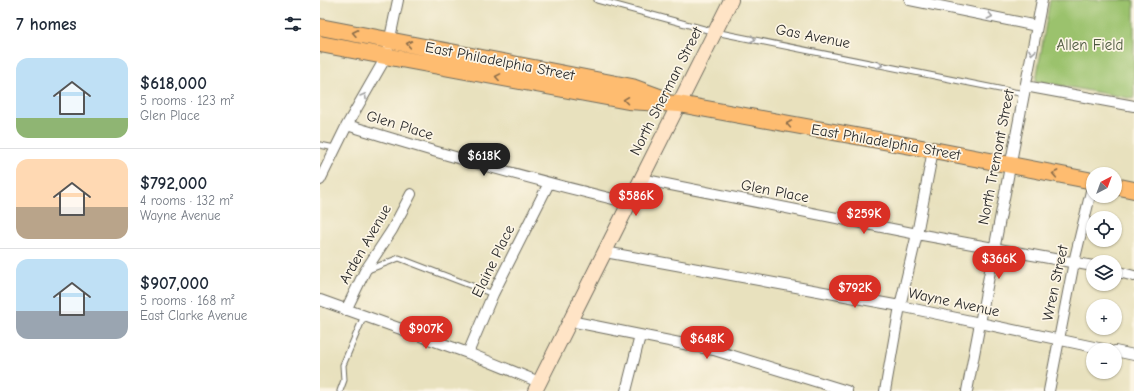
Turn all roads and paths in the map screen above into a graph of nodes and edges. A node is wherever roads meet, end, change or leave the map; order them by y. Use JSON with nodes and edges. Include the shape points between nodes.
{"nodes":[{"id":1,"x":398,"y":0,"type":"edge"},
{"id":2,"x":597,"y":0,"type":"edge"},
{"id":3,"x":731,"y":0,"type":"edge"},
{"id":4,"x":910,"y":0,"type":"edge"},
{"id":5,"x":1042,"y":0,"type":"edge"},
{"id":6,"x":1037,"y":26,"type":"junction"},
{"id":7,"x":320,"y":27,"type":"edge"},
{"id":8,"x":715,"y":32,"type":"junction"},
{"id":9,"x":390,"y":40,"type":"junction"},
{"id":10,"x":320,"y":44,"type":"edge"},
{"id":11,"x":386,"y":57,"type":"junction"},
{"id":12,"x":1025,"y":90,"type":"junction"},
{"id":13,"x":679,"y":104,"type":"junction"},
{"id":14,"x":1134,"y":106,"type":"edge"},
{"id":15,"x":347,"y":125,"type":"junction"},
{"id":16,"x":320,"y":145,"type":"edge"},
{"id":17,"x":335,"y":148,"type":"junction"},
{"id":18,"x":933,"y":150,"type":"junction"},
{"id":19,"x":1011,"y":165,"type":"junction"},
{"id":20,"x":641,"y":179,"type":"junction"},
{"id":21,"x":320,"y":180,"type":"edge"},
{"id":22,"x":1086,"y":181,"type":"edge"},
{"id":23,"x":549,"y":183,"type":"junction"},
{"id":24,"x":1122,"y":187,"type":"edge"},
{"id":25,"x":1134,"y":190,"type":"edge"},
{"id":26,"x":411,"y":194,"type":"dead end"},
{"id":27,"x":629,"y":203,"type":"junction"},
{"id":28,"x":1088,"y":203,"type":"edge"},
{"id":29,"x":918,"y":234,"type":"junction"},
{"id":30,"x":994,"y":247,"type":"junction"},
{"id":31,"x":604,"y":252,"type":"junction"},
{"id":32,"x":1074,"y":262,"type":"junction"},
{"id":33,"x":1086,"y":265,"type":"edge"},
{"id":34,"x":365,"y":271,"type":"junction"},
{"id":35,"x":1122,"y":273,"type":"edge"},
{"id":36,"x":1134,"y":276,"type":"edge"},
{"id":37,"x":493,"y":294,"type":"junction"},
{"id":38,"x":320,"y":300,"type":"edge"},
{"id":39,"x":900,"y":306,"type":"junction"},
{"id":40,"x":346,"y":310,"type":"junction"},
{"id":41,"x":364,"y":316,"type":"junction"},
{"id":42,"x":570,"y":321,"type":"junction"},
{"id":43,"x":980,"y":323,"type":"junction"},
{"id":44,"x":640,"y":336,"type":"junction"},
{"id":45,"x":1058,"y":340,"type":"junction"},
{"id":46,"x":1086,"y":346,"type":"edge"},
{"id":47,"x":468,"y":353,"type":"junction"},
{"id":48,"x":1122,"y":353,"type":"edge"},
{"id":49,"x":1134,"y":355,"type":"edge"},
{"id":50,"x":537,"y":386,"type":"edge"},
{"id":51,"x":340,"y":391,"type":"edge"},
{"id":52,"x":626,"y":391,"type":"edge"},
{"id":53,"x":847,"y":391,"type":"edge"},
{"id":54,"x":885,"y":391,"type":"edge"},
{"id":55,"x":967,"y":391,"type":"edge"},
{"id":56,"x":1049,"y":391,"type":"edge"}],
"edges":[{"from":1,"to":9,"type":"street"},
{"from":2,"to":8,"type":"lane","name":"Gas Avenue"},
{"from":3,"to":8,"type":"main road","name":"North Sherman Street"},
{"from":4,"to":6,"type":"street","one_way":true},
{"from":5,"to":6,"type":"street","name":"North Tremont Street"},
{"from":6,"to":12,"type":"street","name":"North Tremont Street","one_way":true},
{"from":9,"to":7,"type":"main road","name":"East Philadelphia Street","one_way":true},
{"from":8,"to":12,"type":"lane","name":"Gas Avenue","one_way":true},
{"from":8,"to":13,"type":"main road","name":"North Sherman Street"},
{"from":9,"to":11,"type":"street"},
{"from":13,"to":9,"type":"main road","name":"East Philadelphia Street","one_way":true,"via":[[632,86]]},
{"from":10,"to":11,"type":"main road","name":"East Philadelphia Street"},
{"from":13,"to":11,"type":"main road","name":"East Philadelphia Street","one_way":true,"via":[[628,101]]},
{"from":15,"to":11,"type":"street","one_way":true},
{"from":12,"to":14,"type":"street","name":"Gas Avenue"},
{"from":12,"to":19,"type":"street","name":"North Tremont Street"},
{"from":18,"to":13,"type":"main road","name":"East Philadelphia Street","one_way":true},
{"from":13,"to":20,"type":"main road","name":"North Sherman Street"},
{"from":15,"to":17,"type":"street"},
{"from":15,"to":23,"type":"street","name":"Glen Place","via":[[426,150]]},
{"from":16,"to":17,"type":"lane"},
{"from":17,"to":21,"type":"street"},
{"from":18,"to":19,"type":"main road","name":"East Philadelphia Street"},
{"from":18,"to":29,"type":"street"},
{"from":22,"to":19,"type":"main road","name":"East Philadelphia Street","one_way":true},
{"from":19,"to":30,"type":"street","name":"North Tremont Street"},
{"from":20,"to":27,"type":"main road","name":"North Sherman Street"},
{"from":20,"to":29,"type":"street","name":"Glen Place"},
{"from":23,"to":27,"type":"street","name":"Glen Place"},
{"from":23,"to":37,"type":"street","name":"Elaine Place"},
{"from":24,"to":25,"type":"main road"},
{"from":26,"to":34,"type":"street","name":"Arden Avenue","via":[[392,230]]},
{"from":27,"to":31,"type":"main road","name":"North Sherman Street"},
{"from":28,"to":32,"type":"street","name":"Wren Street"},
{"from":29,"to":30,"type":"street","name":"Glen Place"},
{"from":29,"to":39,"type":"street"},
{"from":30,"to":32,"type":"street","name":"Glen Place"},
{"from":30,"to":43,"type":"street","name":"North Tremont Street"},
{"from":31,"to":39,"type":"street","name":"Wayne Avenue"},
{"from":31,"to":42,"type":"main road","name":"North Sherman Street"},
{"from":32,"to":33,"type":"street","name":"Glen Place"},
{"from":32,"to":45,"type":"street","name":"Wren Street"},
{"from":34,"to":37,"type":"lane","via":[[398,258]]},
{"from":34,"to":40,"type":"street","name":"Arden Avenue"},
{"from":35,"to":36,"type":"street"},
{"from":37,"to":47,"type":"street","name":"Elaine Place"},
{"from":38,"to":40,"type":"street"},
{"from":39,"to":43,"type":"street","name":"Wayne Avenue"},
{"from":39,"to":54,"type":"street"},
{"from":40,"to":41,"type":"street"},
{"from":41,"to":47,"type":"street"},
{"from":41,"to":51,"type":"lane","via":[[343,365],[344,380]]},
{"from":42,"to":44,"type":"street"},
{"from":42,"to":50,"type":"main road","name":"North Sherman Street"},
{"from":43,"to":45,"type":"street","name":"Wayne Avenue"},
{"from":43,"to":55,"type":"street","name":"North Tremont Street"},
{"from":44,"to":52,"type":"street"},
{"from":44,"to":53,"type":"street","via":[[714,350]]},
{"from":45,"to":46,"type":"street","name":"Wayne Avenue"},
{"from":45,"to":56,"type":"street","name":"Wren Street"},
{"from":47,"to":50,"type":"street"},
{"from":48,"to":49,"type":"street"}]}
